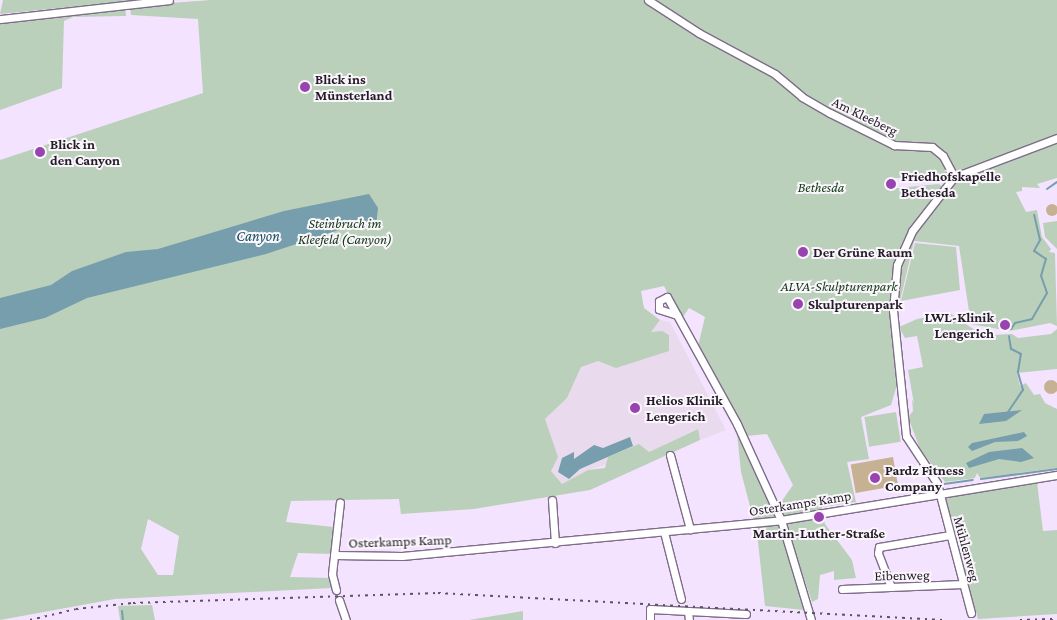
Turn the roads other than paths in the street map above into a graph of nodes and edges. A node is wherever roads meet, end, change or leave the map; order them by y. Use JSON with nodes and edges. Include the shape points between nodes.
{"nodes":[{"id":1,"x":169,"y":0,"type":"edge"},
{"id":2,"x":648,"y":0,"type":"edge"},
{"id":3,"x":0,"y":19,"type":"edge"},
{"id":4,"x":1057,"y":138,"type":"edge"},
{"id":5,"x":954,"y":177,"type":"junction"},
{"id":6,"x":677,"y":315,"type":"dead end"},
{"id":7,"x":670,"y":455,"type":"dead end"},
{"id":8,"x":1057,"y":474,"type":"edge"},
{"id":9,"x":939,"y":492,"type":"junction"},
{"id":10,"x":552,"y":500,"type":"dead end"},
{"id":11,"x":340,"y":502,"type":"dead end"},
{"id":12,"x":781,"y":520,"type":"junction"},
{"id":13,"x":690,"y":529,"type":"junction"},
{"id":14,"x":664,"y":532,"type":"junction"},
{"id":15,"x":950,"y":535,"type":"junction"},
{"id":16,"x":555,"y":543,"type":"junction"},
{"id":17,"x":334,"y":555,"type":"junction"},
{"id":18,"x":963,"y":584,"type":"junction"},
{"id":19,"x":891,"y":587,"type":"junction"},
{"id":20,"x":842,"y":589,"type":"dead end"},
{"id":21,"x":336,"y":590,"type":"dead end"},
{"id":22,"x":682,"y":599,"type":"dead end"},
{"id":23,"x":339,"y":600,"type":"dead end"},
{"id":24,"x":688,"y":611,"type":"junction"},
{"id":25,"x":971,"y":613,"type":"dead end"},
{"id":26,"x":746,"y":614,"type":"dead end"},
{"id":27,"x":346,"y":620,"type":"edge"},
{"id":28,"x":650,"y":620,"type":"edge"},
{"id":29,"x":689,"y":620,"type":"edge"},
{"id":30,"x":811,"y":620,"type":"edge"}],
"edges":[{"from":1,"to":3,"type":"street"},
{"from":2,"to":5,"type":"street","name":"Am Kleeberg","via":[[715,42],[776,74],[802,98],[830,113],[894,145],[932,147],[943,156]]},
{"from":4,"to":5,"type":"street"},
{"from":5,"to":9,"type":"street","via":[[912,231],[897,265],[894,284],[906,436],[933,473]]},
{"from":6,"to":12,"type":"street","via":[[737,424]]},
{"from":7,"to":13,"type":"street"},
{"from":8,"to":9,"type":"street","name":"Osterkamps Kamp"},
{"from":9,"to":12,"type":"street","name":"Osterkamps Kamp"},
{"from":9,"to":15,"type":"street","name":"Mühlenweg"},
{"from":10,"to":16,"type":"street"},
{"from":11,"to":17,"type":"street","name":"Osterkamps Kamp"},
{"from":12,"to":13,"type":"street","name":"Osterkamps Kamp"},
{"from":12,"to":30,"type":"street"},
{"from":13,"to":14,"type":"street","name":"Osterkamps Kamp"},
{"from":14,"to":16,"type":"street","name":"Osterkamps Kamp"},
{"from":14,"to":22,"type":"street"},
{"from":15,"to":18,"type":"street","name":"Mühlenweg"},
{"from":15,"to":19,"type":"street","via":[[879,547],[878,553]]},
{"from":16,"to":17,"type":"street","name":"Osterkamps Kamp","via":[[402,556]]},
{"from":17,"to":21,"type":"street","name":"Osterkamps Kamp"},
{"from":18,"to":19,"type":"street","name":"Eibenweg"},
{"from":18,"to":25,"type":"street","name":"Mühlenweg"},
{"from":19,"to":20,"type":"street","name":"Eibenweg"},
{"from":23,"to":27,"type":"street"},
{"from":24,"to":26,"type":"street"},
{"from":24,"to":28,"type":"street","via":[[650,609]]},
{"from":24,"to":29,"type":"street"}]}
